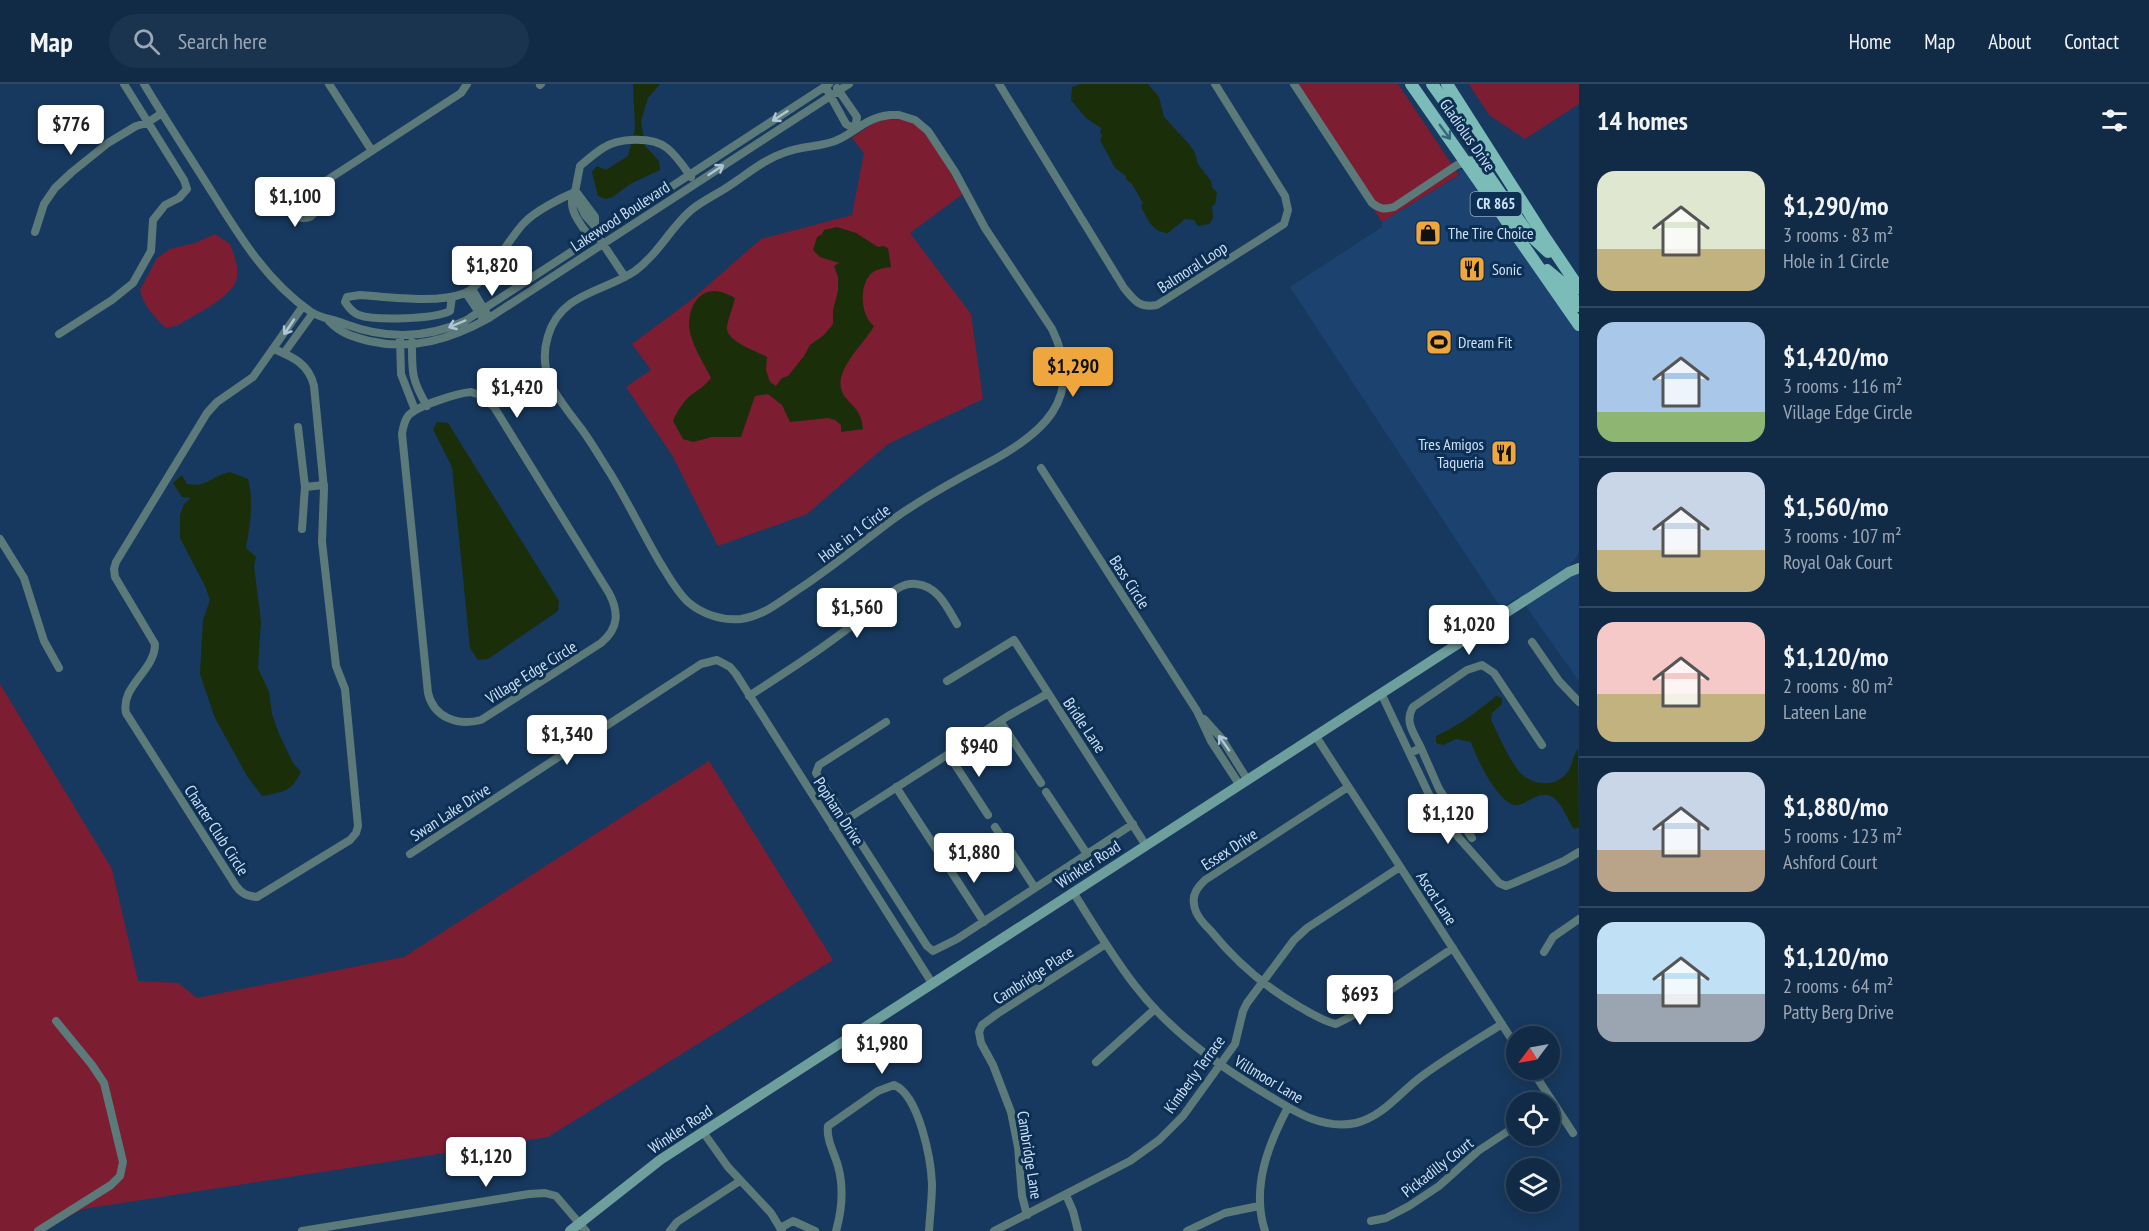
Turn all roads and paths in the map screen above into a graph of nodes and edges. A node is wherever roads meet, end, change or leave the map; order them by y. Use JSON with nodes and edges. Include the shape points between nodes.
{"nodes":[{"id":1,"x":124,"y":84,"type":"edge"},
{"id":2,"x":144,"y":84,"type":"edge"},
{"id":3,"x":329,"y":84,"type":"edge"},
{"id":4,"x":467,"y":84,"type":"edge"},
{"id":5,"x":849,"y":84,"type":"edge"},
{"id":6,"x":999,"y":84,"type":"edge"},
{"id":7,"x":1293,"y":84,"type":"edge"},
{"id":8,"x":1411,"y":84,"type":"edge"},
{"id":9,"x":1432,"y":84,"type":"edge"},
{"id":10,"x":1447,"y":84,"type":"edge"},
{"id":11,"x":1217,"y":85,"type":"edge"},
{"id":12,"x":832,"y":86,"type":"edge"},
{"id":13,"x":830,"y":97,"type":"junction"},
{"id":14,"x":162,"y":113,"type":"junction"},
{"id":15,"x":147,"y":123,"type":"junction"},
{"id":16,"x":855,"y":129,"type":"junction"},
{"id":17,"x":372,"y":151,"type":"junction"},
{"id":18,"x":1466,"y":162,"type":"junction"},
{"id":19,"x":690,"y":175,"type":"junction"},
{"id":20,"x":695,"y":183,"type":"junction"},
{"id":21,"x":314,"y":189,"type":"dead end"},
{"id":22,"x":575,"y":192,"type":"junction"},
{"id":23,"x":589,"y":224,"type":"junction"},
{"id":24,"x":35,"y":232,"type":"dead end"},
{"id":25,"x":1542,"y":233,"type":"junction"},
{"id":26,"x":597,"y":236,"type":"junction"},
{"id":27,"x":603,"y":243,"type":"junction"},
{"id":28,"x":1533,"y":257,"type":"junction"},
{"id":29,"x":1568,"y":272,"type":"junction"},
{"id":30,"x":625,"y":277,"type":"junction"},
{"id":31,"x":1579,"y":288,"type":"edge"},
{"id":32,"x":469,"y":291,"type":"junction"},
{"id":33,"x":452,"y":297,"type":"junction"},
{"id":34,"x":303,"y":306,"type":"junction"},
{"id":35,"x":1579,"y":306,"type":"edge"},
{"id":36,"x":482,"y":311,"type":"junction"},
{"id":37,"x":313,"y":313,"type":"junction"},
{"id":38,"x":486,"y":319,"type":"junction"},
{"id":39,"x":329,"y":321,"type":"junction"},
{"id":40,"x":1579,"y":325,"type":"edge"},
{"id":41,"x":59,"y":334,"type":"dead end"},
{"id":42,"x":400,"y":335,"type":"junction"},
{"id":43,"x":412,"y":335,"type":"junction"},
{"id":44,"x":412,"y":344,"type":"junction"},
{"id":45,"x":400,"y":345,"type":"junction"},
{"id":46,"x":274,"y":349,"type":"junction"},
{"id":47,"x":284,"y":353,"type":"junction"},
{"id":48,"x":415,"y":383,"type":"junction"},
{"id":49,"x":405,"y":387,"type":"junction"},
{"id":50,"x":427,"y":406,"type":"junction"},
{"id":51,"x":415,"y":410,"type":"junction"},
{"id":52,"x":298,"y":427,"type":"dead end"},
{"id":53,"x":1041,"y":468,"type":"dead end"},
{"id":54,"x":324,"y":485,"type":"junction"},
{"id":55,"x":305,"y":487,"type":"junction"},
{"id":56,"x":302,"y":529,"type":"dead end"},
{"id":57,"x":0,"y":539,"type":"edge"},
{"id":58,"x":1579,"y":559,"type":"edge"},
{"id":59,"x":1574,"y":570,"type":"edge"},
{"id":60,"x":957,"y":624,"type":"dead end"},
{"id":61,"x":1532,"y":642,"type":"dead end"},
{"id":62,"x":717,"y":660,"type":"joint"},
{"id":63,"x":59,"y":668,"type":"dead end"},
{"id":64,"x":947,"y":681,"type":"dead end"},
{"id":65,"x":1381,"y":693,"type":"junction"},
{"id":66,"x":1047,"y":694,"type":"junction"},
{"id":67,"x":749,"y":696,"type":"junction"},
{"id":68,"x":1579,"y":702,"type":"edge"},
{"id":69,"x":1000,"y":721,"type":"junction"},
{"id":70,"x":886,"y":722,"type":"dead end"},
{"id":71,"x":1315,"y":735,"type":"junction"},
{"id":72,"x":1542,"y":745,"type":"dead end"},
{"id":73,"x":1421,"y":748,"type":"junction"},
{"id":74,"x":1410,"y":753,"type":"junction"},
{"id":75,"x":948,"y":754,"type":"junction"},
{"id":76,"x":1243,"y":781,"type":"junction"},
{"id":77,"x":1041,"y":783,"type":"dead end"},
{"id":78,"x":896,"y":787,"type":"junction"},
{"id":79,"x":1348,"y":787,"type":"junction"},
{"id":80,"x":1046,"y":792,"type":"dead end"},
{"id":81,"x":1448,"y":802,"type":"junction"},
{"id":82,"x":1437,"y":808,"type":"junction"},
{"id":83,"x":988,"y":815,"type":"dead end"},
{"id":84,"x":846,"y":819,"type":"junction"},
{"id":85,"x":1133,"y":824,"type":"junction"},
{"id":86,"x":995,"y":827,"type":"dead end"},
{"id":87,"x":833,"y":828,"type":"junction"},
{"id":88,"x":1472,"y":838,"type":"dead end"},
{"id":89,"x":1145,"y":844,"type":"junction"},
{"id":90,"x":937,"y":850,"type":"dead end"},
{"id":91,"x":1579,"y":852,"type":"edge"},
{"id":92,"x":410,"y":854,"type":"dead end"},
{"id":93,"x":1087,"y":855,"type":"junction"},
{"id":94,"x":943,"y":860,"type":"dead end"},
{"id":95,"x":1400,"y":867,"type":"junction"},
{"id":96,"x":1035,"y":888,"type":"junction"},
{"id":97,"x":1073,"y":892,"type":"junction"},
{"id":98,"x":1579,"y":919,"type":"edge"},
{"id":99,"x":984,"y":922,"type":"junction"},
{"id":100,"x":1106,"y":944,"type":"junction"},
{"id":101,"x":1453,"y":948,"type":"junction"},
{"id":102,"x":1544,"y":952,"type":"dead end"},
{"id":103,"x":932,"y":983,"type":"junction"},
{"id":104,"x":1262,"y":983,"type":"junction"},
{"id":105,"x":1155,"y":1009,"type":"junction"},
{"id":106,"x":56,"y":1021,"type":"dead end"},
{"id":107,"x":1502,"y":1024,"type":"junction"},
{"id":108,"x":1506,"y":1030,"type":"edge"},
{"id":109,"x":979,"y":1032,"type":"joint"},
{"id":110,"x":1096,"y":1062,"type":"dead end"},
{"id":111,"x":1220,"y":1066,"type":"junction"},
{"id":112,"x":1288,"y":1107,"type":"junction"},
{"id":113,"x":1560,"y":1115,"type":"edge"},
{"id":114,"x":703,"y":1132,"type":"junction"},
{"id":115,"x":1506,"y":1133,"type":"edge"},
{"id":116,"x":1573,"y":1133,"type":"dead end"},
{"id":117,"x":740,"y":1181,"type":"junction"},
{"id":118,"x":1066,"y":1195,"type":"junction"},
{"id":119,"x":1259,"y":1206,"type":"junction"},
{"id":120,"x":1027,"y":1215,"type":"junction"},
{"id":121,"x":1371,"y":1221,"type":"dead end"},
{"id":122,"x":344,"y":1227,"type":"edge"},
{"id":123,"x":583,"y":1227,"type":"edge"},
{"id":124,"x":781,"y":1230,"type":"edge"},
{"id":125,"x":38,"y":1231,"type":"edge"},
{"id":126,"x":302,"y":1231,"type":"edge"},
{"id":127,"x":570,"y":1231,"type":"edge"},
{"id":128,"x":670,"y":1231,"type":"edge"},
{"id":129,"x":814,"y":1231,"type":"edge"},
{"id":130,"x":836,"y":1231,"type":"edge"},
{"id":131,"x":929,"y":1231,"type":"edge"},
{"id":132,"x":994,"y":1231,"type":"edge"},
{"id":133,"x":1078,"y":1231,"type":"edge"},
{"id":134,"x":1187,"y":1231,"type":"edge"},
{"id":135,"x":1265,"y":1231,"type":"edge"}],
"edges":[{"from":1,"to":15,"type":"street"},
{"from":2,"to":14,"type":"street","name":"Lakewood Boulevard"},
{"from":3,"to":17,"type":"street"},
{"from":4,"to":17,"type":"street","via":[[461,93]]},
{"from":5,"to":12,"type":"street","name":"Lakewood Boulevard"},
{"from":6,"to":11,"type":"street","name":"Balmoral Loop","via":[[1124,288],[1136,303],[1147,307],[1157,305],[1284,224],[1286,196]]},
{"from":7,"to":18,"type":"street","via":[[1378,208],[1394,207]]},
{"from":8,"to":18,"type":"main road","name":"Gladiolus Drive","number":"CR 865","one_way":true},
{"from":9,"to":25,"type":"main road"},
{"from":10,"to":25,"type":"main road","name":"Gladiolus Drive","number":"CR 865"},
{"from":12,"to":13,"type":"street","name":"Lakewood Boulevard"},
{"from":12,"to":16,"type":"street","via":[[857,117]]},
{"from":12,"to":19,"type":"street","name":"Lakewood Boulevard","one_way":true},
{"from":13,"to":16,"type":"street","via":[[846,124]]},
{"from":20,"to":13,"type":"street","name":"Lakewood Boulevard","one_way":true},
{"from":14,"to":15,"type":"street"},
{"from":14,"to":34,"type":"street","name":"Lakewood Boulevard","via":[[253,256]]},
{"from":15,"to":24,"type":"street","via":[[91,155],[55,188],[44,204]]},
{"from":15,"to":41,"type":"street","via":[[187,189],[153,220],[151,251],[133,283]]},
{"from":16,"to":30,"type":"street","name":"Hole in 1 Circle","via":[[833,141],[785,152],[752,169],[690,211],[652,256]]},
{"from":16,"to":30,"type":"street","name":"Hole in 1 Circle","via":[[873,118],[890,115],[915,120],[928,131],[956,172],[985,228],[1052,329],[1063,359],[1064,384],[1052,415],[1028,438],[918,502],[830,568],[758,614],[733,619],[710,615],[682,596],[590,441],[552,387],[545,353],[550,329],[558,315],[578,297]]},
{"from":17,"to":21,"type":"street"},
{"from":18,"to":28,"type":"main road","name":"Gladiolus Drive","number":"CR 865"},
{"from":18,"to":29,"type":"main road","via":[[1483,168],[1527,232]]},
{"from":19,"to":20,"type":"street"},
{"from":19,"to":22,"type":"street","via":[[665,146],[627,140],[604,147],[580,166]]},
{"from":19,"to":26,"type":"street","name":"Lakewood Boulevard"},
{"from":20,"to":27,"type":"street","name":"Lakewood Boulevard"},
{"from":22,"to":23,"type":"street","via":[[573,211]]},
{"from":22,"to":23,"type":"street","via":[[595,217]]},
{"from":22,"to":32,"type":"street","via":[[525,221]]},
{"from":23,"to":26,"type":"street"},
{"from":25,"to":29,"type":"main road","name":"Gladiolus Drive","number":"CR 865"},
{"from":26,"to":27,"type":"street"},
{"from":26,"to":36,"type":"street","name":"Lakewood Boulevard"},
{"from":27,"to":30,"type":"street"},
{"from":27,"to":38,"type":"street","name":"Lakewood Boulevard"},
{"from":28,"to":35,"type":"main road","via":[[1565,285]]},
{"from":28,"to":40,"type":"main road","name":"Gladiolus Drive","number":"CR 865"},
{"from":29,"to":31,"type":"main road","name":"Gladiolus Drive","number":"CR 865"},
{"from":32,"to":33,"type":"street"},
{"from":32,"to":36,"type":"street"},
{"from":33,"to":33,"type":"street","via":[[360,295],[347,297],[345,302],[360,316],[424,318],[450,311]]},
{"from":34,"to":37,"type":"street","name":"Lakewood Boulevard"},
{"from":34,"to":46,"type":"street","name":"Charter Club Circle","one_way":true},
{"from":36,"to":38,"type":"street"},
{"from":36,"to":43,"type":"street","name":"Lakewood Boulevard","one_way":true,"via":[[441,330]]},
{"from":37,"to":39,"type":"street","name":"Lakewood Boulevard"},
{"from":37,"to":47,"type":"street"},
{"from":38,"to":44,"type":"street","name":"Lakewood Boulevard","via":[[455,335]]},
{"from":39,"to":42,"type":"street","name":"Lakewood Boulevard","via":[[383,335]]},
{"from":39,"to":45,"type":"street","name":"Lakewood Boulevard","via":[[353,336]]},
{"from":42,"to":43,"type":"street","name":"Lakewood Boulevard"},
{"from":42,"to":45,"type":"street"},
{"from":43,"to":44,"type":"street"},
{"from":44,"to":45,"type":"street","name":"Lakewood Boulevard"},
{"from":44,"to":48,"type":"street"},
{"from":45,"to":49,"type":"street"},
{"from":46,"to":47,"type":"street","name":"Charter Club Circle"},
{"from":46,"to":54,"type":"street","name":"Charter Club Circle","via":[[253,377],[207,413],[114,569],[119,585],[155,644],[148,666],[126,697],[126,713],[236,886],[249,896],[264,894],[350,840],[358,826],[345,689],[336,666],[322,542]]},
{"from":47,"to":54,"type":"street","name":"Charter Club Circle","via":[[303,364],[312,378]]},
{"from":48,"to":49,"type":"street"},
{"from":48,"to":50,"type":"street"},
{"from":49,"to":51,"type":"street"},
{"from":50,"to":51,"type":"street","name":"Village Edge Circle"},
{"from":50,"to":51,"type":"street","name":"Village Edge Circle","via":[[471,392],[488,400],[609,593],[616,611],[612,632],[601,643],[473,722],[458,722],[442,714],[432,705],[428,693],[402,446],[404,424]]},
{"from":52,"to":55,"type":"street"},
{"from":53,"to":76,"type":"street","name":"Bass Circle","via":[[1197,711],[1222,739]]},
{"from":54,"to":55,"type":"street"},
{"from":55,"to":56,"type":"street"},
{"from":57,"to":63,"type":"street","via":[[24,578],[44,641]]},
{"from":58,"to":59,"type":"street","name":"Winkler Road"},
{"from":59,"to":65,"type":"street","name":"Winkler Road"},
{"from":60,"to":67,"type":"street","via":[[936,592],[921,584],[905,585],[834,641]]},
{"from":61,"to":68,"type":"street"},
{"from":62,"to":67,"type":"street","name":"Popham Drive","via":[[730,668]]},
{"from":62,"to":92,"type":"street","name":"Swan Lake Drive","via":[[700,664]]},
{"from":64,"to":66,"type":"street","name":"Bridle Lane","via":[[1014,640]]},
{"from":65,"to":71,"type":"street","name":"Winkler Road"},
{"from":65,"to":74,"type":"street"},
{"from":66,"to":69,"type":"street"},
{"from":66,"to":85,"type":"street","name":"Bridle Lane"},
{"from":67,"to":87,"type":"street","name":"Popham Drive"},
{"from":69,"to":75,"type":"street"},
{"from":69,"to":77,"type":"street"},
{"from":70,"to":84,"type":"street","via":[[819,765],[816,773]]},
{"from":71,"to":76,"type":"street","name":"Winkler Road"},
{"from":71,"to":79,"type":"street","name":"Ascot Lane"},
{"from":72,"to":73,"type":"street","via":[[1494,674],[1482,665],[1467,670],[1413,707],[1408,720]]},
{"from":73,"to":74,"type":"street"},
{"from":73,"to":81,"type":"street"},
{"from":74,"to":82,"type":"street"},
{"from":75,"to":78,"type":"street"},
{"from":75,"to":83,"type":"street"},
{"from":76,"to":89,"type":"street","name":"Winkler Road"},
{"from":78,"to":84,"type":"street"},
{"from":78,"to":90,"type":"street"},
{"from":79,"to":95,"type":"street","name":"Ascot Lane"},
{"from":79,"to":104,"type":"street","name":"Essex Drive","via":[[1205,880],[1194,895],[1201,919],[1227,951]]},
{"from":80,"to":93,"type":"street"},
{"from":81,"to":82,"type":"street"},
{"from":81,"to":88,"type":"street"},
{"from":82,"to":91,"type":"street","via":[[1499,883],[1506,886]]},
{"from":84,"to":87,"type":"street"},
{"from":84,"to":99,"type":"street","via":[[933,951]]},
{"from":85,"to":89,"type":"street","name":"Bridle Lane"},
{"from":85,"to":93,"type":"street"},
{"from":86,"to":96,"type":"street"},
{"from":87,"to":103,"type":"street","name":"Popham Drive"},
{"from":89,"to":97,"type":"street","name":"Winkler Road"},
{"from":93,"to":96,"type":"street"},
{"from":94,"to":99,"type":"street"},
{"from":95,"to":101,"type":"street","name":"Ascot Lane"},
{"from":95,"to":104,"type":"street","name":"Kimberly Terrace","via":[[1307,928]]},
{"from":96,"to":99,"type":"street"},
{"from":97,"to":100,"type":"street","name":"Villmoor Lane"},
{"from":97,"to":103,"type":"street","name":"Winkler Road"},
{"from":98,"to":102,"type":"street","via":[[1553,937]]},
{"from":100,"to":105,"type":"street","name":"Villmoor Lane"},
{"from":100,"to":109,"type":"street","name":"Cambridge Place","via":[[997,1014]]},
{"from":101,"to":104,"type":"street","via":[[1336,1023],[1318,1018]]},
{"from":101,"to":107,"type":"street","name":"Ascot Lane"},
{"from":103,"to":114,"type":"street","name":"Winkler Road"},
{"from":104,"to":111,"type":"street","name":"Kimberly Terrace","via":[[1243,1011],[1238,1036]]},
{"from":105,"to":110,"type":"street"},
{"from":105,"to":111,"type":"street","name":"Villmoor Lane"},
{"from":106,"to":125,"type":"street","via":[[104,1083],[123,1162],[120,1176],[111,1185]]},
{"from":107,"to":108,"type":"street","name":"Ascot Lane"},
{"from":107,"to":112,"type":"street","name":"Villmoor Lane","via":[[1420,1077],[1388,1106],[1365,1120],[1329,1124]]},
{"from":109,"to":120,"type":"street","name":"Cambridge Lane","via":[[1011,1112]]},
{"from":111,"to":112,"type":"street","name":"Villmoor Lane"},
{"from":111,"to":118,"type":"street","name":"Kimberly Terrace","via":[[1183,1116],[1159,1140],[1130,1161]]},
{"from":112,"to":119,"type":"street","via":[[1265,1162]]},
{"from":113,"to":116,"type":"street"},
{"from":114,"to":117,"type":"street"},
{"from":114,"to":123,"type":"street","name":"Winkler Road","via":[[651,1167]]},
{"from":115,"to":121,"type":"street","name":"Pickadilly Court","via":[[1409,1206]]},
{"from":117,"to":124,"type":"street","via":[[758,1197]]},
{"from":117,"to":128,"type":"street","via":[[677,1222]]},
{"from":118,"to":120,"type":"street","name":"Kimberly Terrace"},
{"from":118,"to":133,"type":"street"},
{"from":119,"to":134,"type":"street","via":[[1226,1213]]},
{"from":119,"to":135,"type":"street"},
{"from":120,"to":132,"type":"street","name":"Kimberly Terrace"},
{"from":122,"to":123,"type":"street","via":[[545,1193],[556,1196]]},
{"from":122,"to":126,"type":"street"},
{"from":123,"to":127,"type":"street","name":"Winkler Road"},
{"from":124,"to":129,"type":"street","via":[[793,1221]]},
{"from":130,"to":131,"type":"street","via":[[841,1184],[828,1126],[878,1091],[894,1085],[902,1088],[911,1102],[927,1148],[932,1185]]}]}
